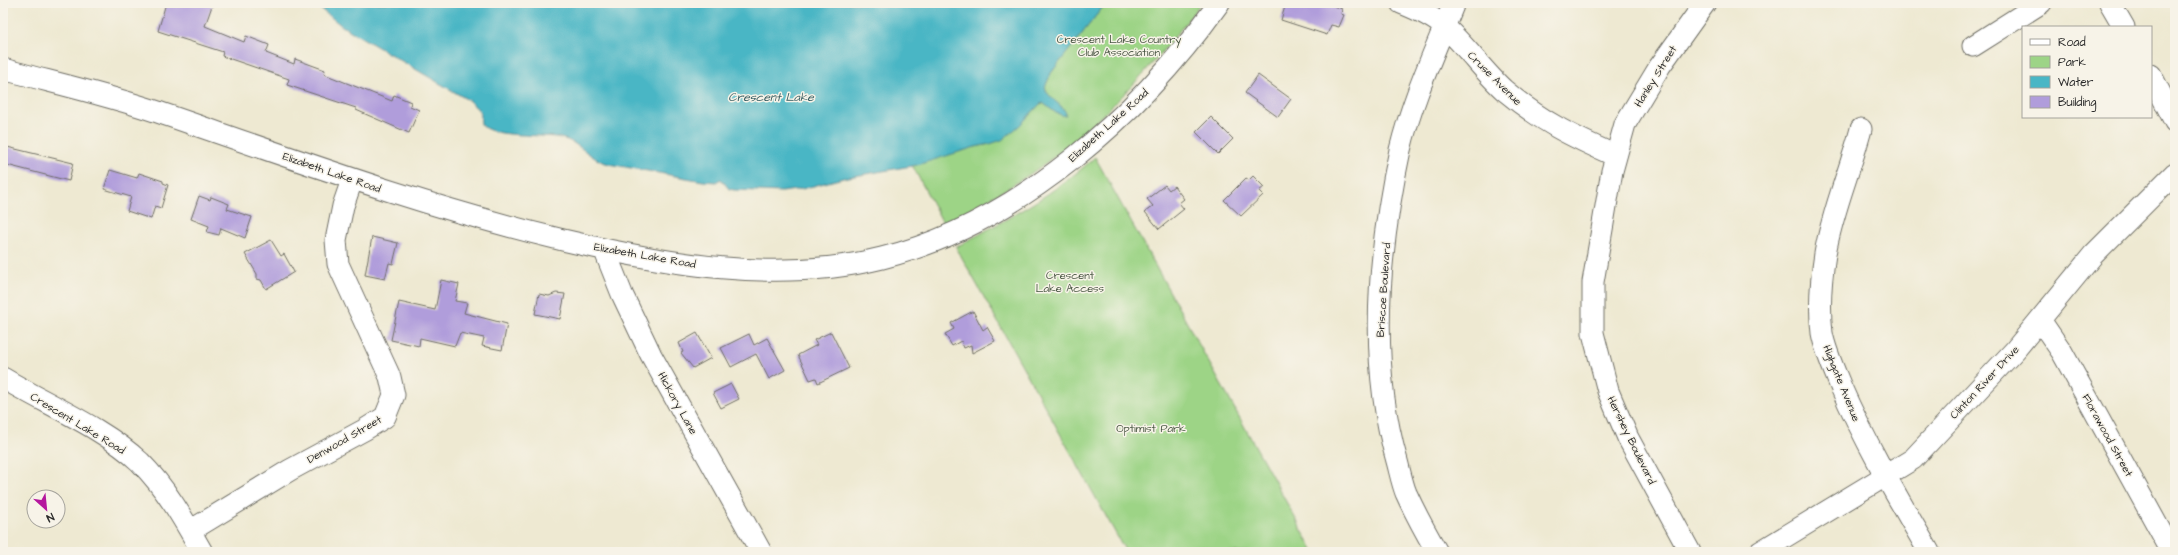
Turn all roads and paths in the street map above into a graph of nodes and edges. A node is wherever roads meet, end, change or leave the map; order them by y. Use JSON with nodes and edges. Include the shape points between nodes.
{"nodes":[{"id":1,"x":1219,"y":3,"type":"edge"},
{"id":2,"x":1401,"y":3,"type":"edge"},
{"id":3,"x":1454,"y":3,"type":"edge"},
{"id":4,"x":1705,"y":3,"type":"edge"},
{"id":5,"x":2042,"y":3,"type":"edge"},
{"id":6,"x":2110,"y":3,"type":"edge"},
{"id":7,"x":1445,"y":26,"type":"junction"},
{"id":8,"x":2123,"y":26,"type":"edge"},
{"id":9,"x":1973,"y":46,"type":"dead end"},
{"id":10,"x":3,"y":69,"type":"edge"},
{"id":11,"x":2152,"y":77,"type":"edge"},
{"id":12,"x":2175,"y":122,"type":"edge"},
{"id":13,"x":1862,"y":129,"type":"dead end"},
{"id":14,"x":1616,"y":156,"type":"junction"},
{"id":15,"x":2175,"y":173,"type":"edge"},
{"id":16,"x":352,"y":180,"type":"junction"},
{"id":17,"x":604,"y":249,"type":"junction"},
{"id":18,"x":2040,"y":320,"type":"junction"},
{"id":19,"x":3,"y":378,"type":"edge"},
{"id":20,"x":1886,"y":475,"type":"junction"},
{"id":21,"x":190,"y":530,"type":"junction"},
{"id":22,"x":202,"y":552,"type":"edge"},
{"id":23,"x":761,"y":552,"type":"edge"},
{"id":24,"x":1437,"y":552,"type":"edge"},
{"id":25,"x":1690,"y":552,"type":"edge"},
{"id":26,"x":1760,"y":552,"type":"edge"},
{"id":27,"x":1929,"y":552,"type":"edge"},
{"id":28,"x":2172,"y":552,"type":"edge"}],
"edges":[{"from":1,"to":17,"type":"street","name":"Elizabeth Lake Road","via":[[1153,84],[1085,148],[1044,180],[998,209],[922,246],[865,262],[784,270],[695,264]]},
{"from":2,"to":7,"type":"street","name":"Cruse Avenue"},
{"from":3,"to":7,"type":"street","name":"Briscoe Boulevard"},
{"from":4,"to":14,"type":"street","name":"Hanley Street","via":[[1660,66],[1625,124]]},
{"from":5,"to":9,"type":"street"},
{"from":6,"to":8,"type":"street"},
{"from":7,"to":14,"type":"street","name":"Cruse Avenue","via":[[1503,88],[1531,112],[1556,129]]},
{"from":7,"to":24,"type":"street","name":"Briscoe Boulevard","via":[[1400,149],[1387,228],[1380,300],[1379,351],[1383,397],[1392,443],[1406,492]]},
{"from":10,"to":16,"type":"street","name":"Elizabeth Lake Road","via":[[154,111]]},
{"from":11,"to":12,"type":"street"},
{"from":13,"to":20,"type":"street","name":"Highgate Avenue","via":[[1836,208],[1825,254],[1821,294],[1822,333],[1855,419]]},
{"from":14,"to":25,"type":"street","name":"Hershey Boulevard","via":[[1593,282],[1593,333],[1608,391],[1628,438]]},
{"from":15,"to":18,"type":"street","name":"Clinton River Drive","via":[[2093,255]]},
{"from":16,"to":17,"type":"street","name":"Elizabeth Lake Road","via":[[489,222]]},
{"from":16,"to":21,"type":"street","name":"Denwood Street","via":[[339,223],[336,252],[343,277],[390,377],[394,395],[385,417]]},
{"from":17,"to":23,"type":"street","name":"Hickory Lane","via":[[651,355]]},
{"from":18,"to":20,"type":"street","name":"Clinton River Drive","via":[[1972,398],[1913,459]]},
{"from":18,"to":28,"type":"street","name":"Florawood Street","via":[[2062,352]]},
{"from":19,"to":21,"type":"street","name":"Crescent Lake Road","via":[[126,450],[157,481]]},
{"from":20,"to":26,"type":"street","name":"Clinton River Drive"},
{"from":20,"to":27,"type":"street","name":"Highgate Avenue"},
{"from":21,"to":22,"type":"street","name":"Crescent Lake Road"}]}
